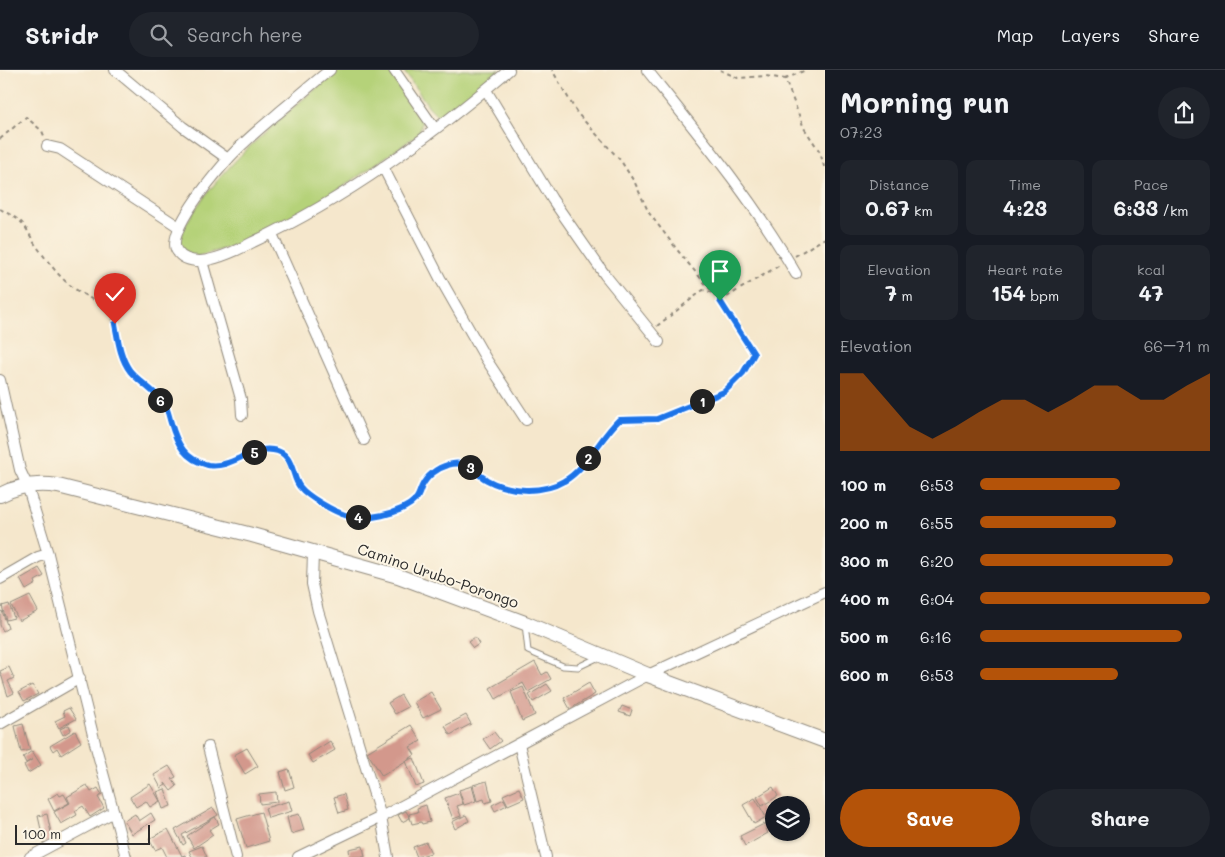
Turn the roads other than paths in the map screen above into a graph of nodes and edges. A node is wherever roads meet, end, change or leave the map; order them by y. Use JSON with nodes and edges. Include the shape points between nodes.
{"nodes":[{"id":1,"x":115,"y":70,"type":"edge"},
{"id":2,"x":394,"y":70,"type":"edge"},
{"id":3,"x":509,"y":70,"type":"edge"},
{"id":4,"x":647,"y":70,"type":"edge"},
{"id":5,"x":322,"y":72,"type":"edge"},
{"id":6,"x":486,"y":90,"type":"junction"},
{"id":7,"x":435,"y":130,"type":"junction"},
{"id":8,"x":47,"y":146,"type":"road end"},
{"id":9,"x":228,"y":160,"type":"junction"},
{"id":10,"x":383,"y":167,"type":"junction"},
{"id":11,"x":179,"y":227,"type":"junction"},
{"id":12,"x":272,"y":234,"type":"junction"},
{"id":13,"x":202,"y":261,"type":"junction"},
{"id":14,"x":796,"y":274,"type":"dead end"},
{"id":15,"x":659,"y":342,"type":"dead end"},
{"id":16,"x":0,"y":380,"type":"edge"},
{"id":17,"x":242,"y":415,"type":"dead end"},
{"id":18,"x":526,"y":420,"type":"dead end"},
{"id":19,"x":364,"y":440,"type":"dead end"},
{"id":20,"x":27,"y":484,"type":"junction"},
{"id":21,"x":0,"y":495,"type":"edge"},
{"id":22,"x":313,"y":553,"type":"junction"},
{"id":23,"x":48,"y":554,"type":"junction"},
{"id":24,"x":0,"y":579,"type":"edge"},
{"id":25,"x":825,"y":592,"type":"edge"},
{"id":26,"x":525,"y":623,"type":"junction"},
{"id":27,"x":602,"y":656,"type":"junction"},
{"id":28,"x":648,"y":675,"type":"junction"},
{"id":29,"x":80,"y":678,"type":"junction"},
{"id":30,"x":0,"y":724,"type":"edge"},
{"id":31,"x":825,"y":741,"type":"edge"},
{"id":32,"x":519,"y":744,"type":"junction"},
{"id":33,"x":208,"y":747,"type":"dead end"},
{"id":34,"x":114,"y":812,"type":"junction"},
{"id":35,"x":381,"y":817,"type":"junction"},
{"id":36,"x":30,"y":857,"type":"edge"},
{"id":37,"x":126,"y":857,"type":"edge"},
{"id":38,"x":236,"y":857,"type":"edge"},
{"id":39,"x":298,"y":857,"type":"edge"},
{"id":40,"x":388,"y":857,"type":"edge"},
{"id":41,"x":546,"y":857,"type":"edge"}],
"edges":[{"from":1,"to":9,"type":"street"},
{"from":2,"to":7,"type":"street"},
{"from":3,"to":6,"type":"street"},
{"from":4,"to":14,"type":"street","via":[[740,188]]},
{"from":5,"to":9,"type":"street"},
{"from":6,"to":7,"type":"street"},
{"from":6,"to":15,"type":"street","via":[[552,199],[605,275]]},
{"from":7,"to":10,"type":"street"},
{"from":8,"to":11,"type":"street","via":[[60,149]]},
{"from":9,"to":11,"type":"street"},
{"from":10,"to":12,"type":"street"},
{"from":10,"to":18,"type":"street","via":[[450,296]]},
{"from":11,"to":13,"type":"street","via":[[174,238],[175,250],[189,260]]},
{"from":12,"to":13,"type":"street"},
{"from":12,"to":19,"type":"street"},
{"from":13,"to":17,"type":"street","via":[[241,399]]},
{"from":16,"to":20,"type":"street","via":[[20,470]]},
{"from":20,"to":21,"type":"main road","name":"Camino Urubo-Porongo"},
{"from":20,"to":22,"type":"main road","name":"Camino Urubo-Porongo","via":[[58,486]]},
{"from":20,"to":23,"type":"street"},
{"from":22,"to":26,"type":"main road","name":"Camino Urubo-Porongo","via":[[398,576]]},
{"from":22,"to":35,"type":"street","via":[[312,584],[318,611]]},
{"from":23,"to":24,"type":"street"},
{"from":23,"to":29,"type":"street"},
{"from":25,"to":28,"type":"street"},
{"from":26,"to":27,"type":"main road","name":"Camino Urubo-Porongo"},
{"from":26,"to":27,"type":"lane","via":[[528,651],[563,666],[578,667]]},
{"from":27,"to":28,"type":"main road","name":"Camino Urubo-Porongo"},
{"from":28,"to":31,"type":"main road","name":"Camino Urubo-Porongo"},
{"from":28,"to":32,"type":"street"},
{"from":29,"to":30,"type":"street"},
{"from":29,"to":34,"type":"street"},
{"from":32,"to":35,"type":"street"},
{"from":32,"to":41,"type":"street"},
{"from":33,"to":38,"type":"street"},
{"from":34,"to":36,"type":"street"},
{"from":34,"to":37,"type":"street"},
{"from":35,"to":39,"type":"street"},
{"from":35,"to":40,"type":"street"}]}
